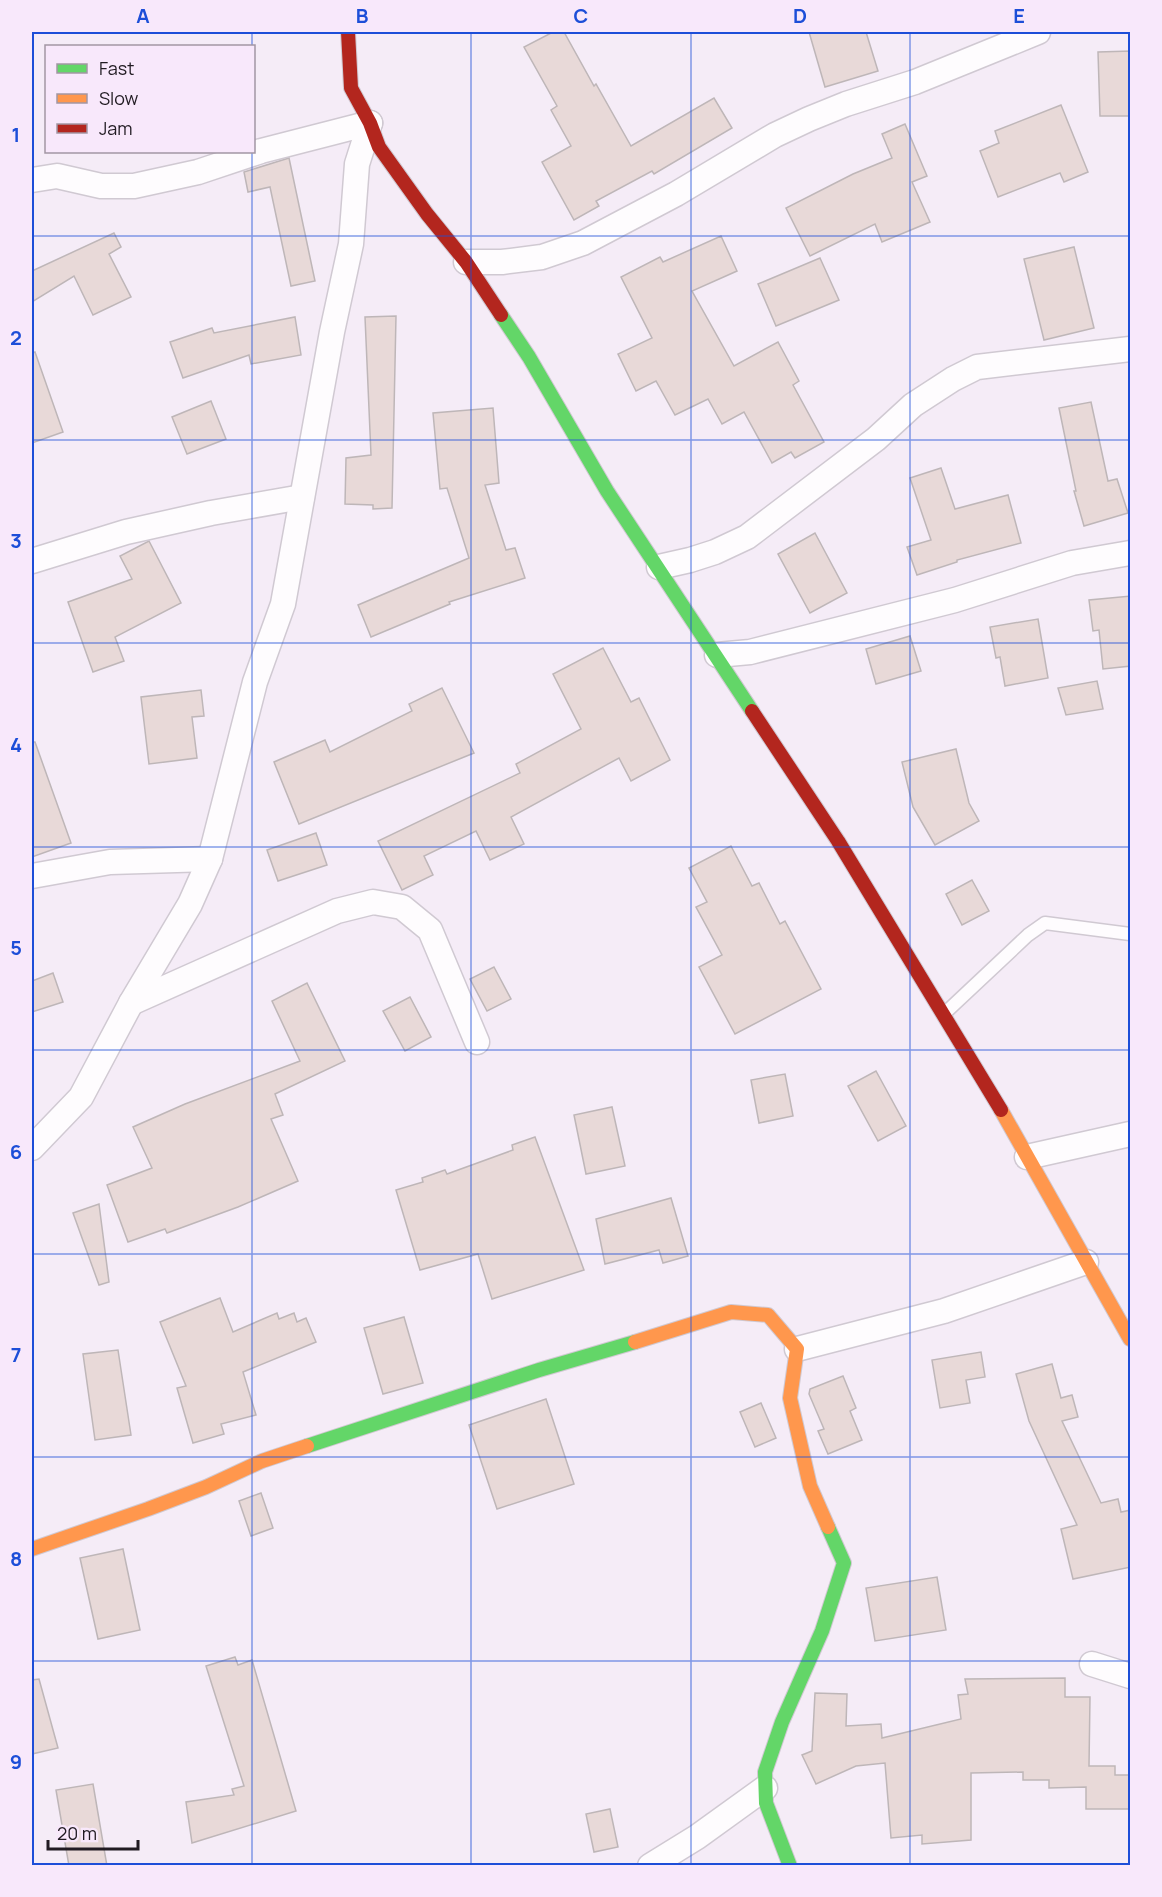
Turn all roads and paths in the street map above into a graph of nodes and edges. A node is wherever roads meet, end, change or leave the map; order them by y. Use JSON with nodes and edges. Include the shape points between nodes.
{"nodes":[{"id":1,"x":348,"y":32,"type":"edge"},
{"id":2,"x":1038,"y":32,"type":"edge"},
{"id":3,"x":370,"y":123,"type":"junction"},
{"id":4,"x":32,"y":180,"type":"edge"},
{"id":5,"x":466,"y":262,"type":"junction"},
{"id":6,"x":1131,"y":349,"type":"edge"},
{"id":7,"x":302,"y":497,"type":"junction"},
{"id":8,"x":1131,"y":553,"type":"edge"},
{"id":9,"x":32,"y":561,"type":"edge"},
{"id":10,"x":659,"y":567,"type":"junction"},
{"id":11,"x":717,"y":655,"type":"junction"},
{"id":12,"x":210,"y":859,"type":"junction"},
{"id":13,"x":32,"y":876,"type":"edge"},
{"id":14,"x":1131,"y":934,"type":"edge"},
{"id":15,"x":131,"y":1003,"type":"junction"},
{"id":16,"x":944,"y":1014,"type":"junction"},
{"id":17,"x":477,"y":1042,"type":"dead end"},
{"id":18,"x":1131,"y":1134,"type":"edge"},
{"id":19,"x":32,"y":1148,"type":"edge"},
{"id":20,"x":1028,"y":1157,"type":"junction"},
{"id":21,"x":1086,"y":1262,"type":"junction"},
{"id":22,"x":1131,"y":1339,"type":"edge"},
{"id":23,"x":796,"y":1349,"type":"junction"},
{"id":24,"x":32,"y":1549,"type":"edge"},
{"id":25,"x":1092,"y":1664,"type":"dead end"},
{"id":26,"x":1131,"y":1676,"type":"edge"},
{"id":27,"x":765,"y":1788,"type":"junction"},
{"id":28,"x":650,"y":1866,"type":"edge"},
{"id":29,"x":790,"y":1866,"type":"edge"}],
"edges":[{"from":1,"to":3,"type":"street","via":[[351,88]]},
{"from":2,"to":5,"type":"street","via":[[915,82],[809,119],[583,243],[542,257]]},
{"from":3,"to":4,"type":"street","via":[[134,186],[101,186],[57,176]]},
{"from":3,"to":5,"type":"street","via":[[379,147]]},
{"from":3,"to":7,"type":"street","via":[[357,164],[351,244]]},
{"from":5,"to":10,"type":"street"},
{"from":6,"to":10,"type":"street","via":[[977,367],[913,405],[876,439],[747,537],[715,552]]},
{"from":7,"to":9,"type":"street","via":[[126,532]]},
{"from":7,"to":12,"type":"street","via":[[283,604],[255,682]]},
{"from":8,"to":11,"type":"street","via":[[1072,563],[955,600],[750,652]]},
{"from":10,"to":11,"type":"street"},
{"from":11,"to":16,"type":"street"},
{"from":12,"to":13,"type":"street","via":[[110,862]]},
{"from":12,"to":15,"type":"street","via":[[190,904]]},
{"from":14,"to":16,"type":"lane","via":[[1045,923],[1028,934]]},
{"from":15,"to":17,"type":"street","via":[[337,911],[373,902],[402,907],[430,930]]},
{"from":15,"to":19,"type":"street","via":[[81,1097]]},
{"from":16,"to":20,"type":"street"},
{"from":18,"to":20,"type":"street"},
{"from":20,"to":21,"type":"street"},
{"from":21,"to":22,"type":"street"},
{"from":21,"to":23,"type":"street","via":[[944,1311]]},
{"from":23,"to":24,"type":"street","via":[[768,1315],[731,1312],[262,1461],[171,1502]]},
{"from":23,"to":27,"type":"street","via":[[790,1398],[810,1486],[844,1563],[822,1630],[782,1722],[765,1772]]},
{"from":25,"to":26,"type":"street"},
{"from":27,"to":28,"type":"street"},
{"from":27,"to":29,"type":"street","via":[[765,1803]]}]}
